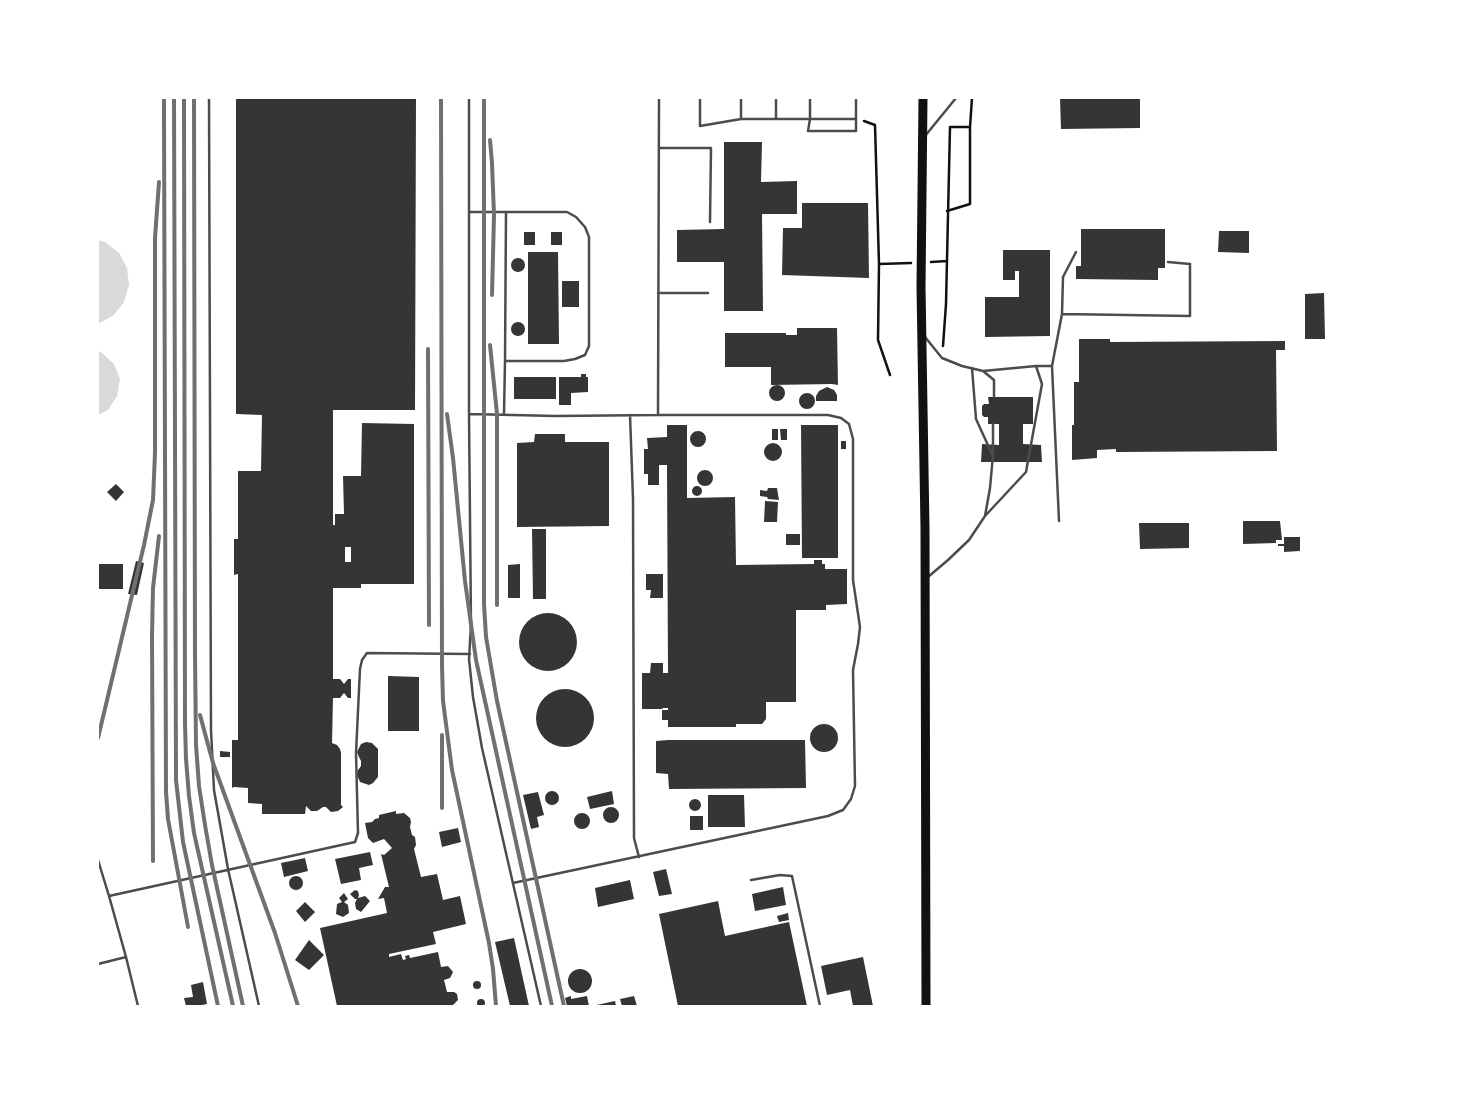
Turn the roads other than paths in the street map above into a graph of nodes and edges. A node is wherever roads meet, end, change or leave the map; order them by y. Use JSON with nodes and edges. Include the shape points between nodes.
{"nodes":[{"id":1,"x":209,"y":98,"type":"edge"},
{"id":2,"x":468,"y":98,"type":"edge"},
{"id":3,"x":659,"y":98,"type":"edge"},
{"id":4,"x":700,"y":98,"type":"edge"},
{"id":5,"x":741,"y":98,"type":"edge"},
{"id":6,"x":776,"y":98,"type":"edge"},
{"id":7,"x":810,"y":98,"type":"edge"},
{"id":8,"x":856,"y":98,"type":"edge"},
{"id":9,"x":923,"y":98,"type":"edge"},
{"id":10,"x":956,"y":98,"type":"edge"},
{"id":11,"x":741,"y":119,"type":"junction"},
{"id":12,"x":776,"y":119,"type":"junction"},
{"id":13,"x":810,"y":119,"type":"junction"},
{"id":14,"x":856,"y":119,"type":"junction"},
{"id":15,"x":923,"y":139,"type":"junction"},
{"id":16,"x":659,"y":148,"type":"junction"},
{"id":17,"x":469,"y":212,"type":"junction"},
{"id":18,"x":506,"y":212,"type":"junction"},
{"id":19,"x":710,"y":222,"type":"dead end"},
{"id":20,"x":1076,"y":252,"type":"dead end"},
{"id":21,"x":1168,"y":262,"type":"dead end"},
{"id":22,"x":658,"y":293,"type":"junction"},
{"id":23,"x":708,"y":293,"type":"dead end"},
{"id":24,"x":1062,"y":314,"type":"junction"},
{"id":25,"x":922,"y":333,"type":"junction"},
{"id":26,"x":505,"y":361,"type":"junction"},
{"id":27,"x":1036,"y":366,"type":"junction"},
{"id":28,"x":1052,"y":366,"type":"junction"},
{"id":29,"x":972,"y":368,"type":"junction"},
{"id":30,"x":983,"y":370,"type":"junction"},
{"id":31,"x":994,"y":397,"type":"dead end"},
{"id":32,"x":469,"y":414,"type":"junction"},
{"id":33,"x":504,"y":414,"type":"junction"},
{"id":34,"x":630,"y":415,"type":"junction"},
{"id":35,"x":658,"y":415,"type":"junction"},
{"id":36,"x":993,"y":424,"type":"dead end"},
{"id":37,"x":993,"y":455,"type":"junction"},
{"id":38,"x":985,"y":516,"type":"junction"},
{"id":39,"x":1059,"y":521,"type":"dead end"},
{"id":40,"x":925,"y":579,"type":"junction"},
{"id":41,"x":470,"y":654,"type":"junction"},
{"id":42,"x":639,"y":857,"type":"junction"},
{"id":43,"x":98,"y":860,"type":"edge"},
{"id":44,"x":228,"y":869,"type":"junction"},
{"id":45,"x":751,"y":880,"type":"dead end"},
{"id":46,"x":513,"y":883,"type":"junction"},
{"id":47,"x":109,"y":896,"type":"junction"},
{"id":48,"x":126,"y":957,"type":"junction"},
{"id":49,"x":98,"y":964,"type":"edge"},
{"id":50,"x":138,"y":1006,"type":"edge"},
{"id":51,"x":259,"y":1006,"type":"edge"},
{"id":52,"x":540,"y":1006,"type":"edge"},
{"id":53,"x":820,"y":1006,"type":"edge"},
{"id":54,"x":926,"y":1006,"type":"edge"}],
"edges":[{"from":1,"to":44,"type":"lane","via":[[211,730],[214,790]]},
{"from":2,"to":17,"type":"lane"},
{"from":3,"to":16,"type":"lane"},
{"from":4,"to":11,"type":"lane","via":[[700,126]]},
{"from":5,"to":11,"type":"lane"},
{"from":6,"to":12,"type":"lane"},
{"from":7,"to":13,"type":"lane"},
{"from":8,"to":14,"type":"lane"},
{"from":9,"to":15,"type":"main road"},
{"from":10,"to":15,"type":"lane"},
{"from":11,"to":12,"type":"lane"},
{"from":12,"to":13,"type":"lane"},
{"from":13,"to":14,"type":"lane"},
{"from":13,"to":14,"type":"lane","via":[[808,131],[856,130]]},
{"from":15,"to":25,"type":"main road"},
{"from":16,"to":19,"type":"lane","via":[[711,148]]},
{"from":16,"to":22,"type":"lane"},
{"from":17,"to":18,"type":"lane"},
{"from":17,"to":32,"type":"lane"},
{"from":18,"to":26,"type":"lane"},
{"from":18,"to":26,"type":"lane","via":[[567,212],[584,226],[589,237],[589,346],[585,355],[564,361]]},
{"from":20,"to":24,"type":"lane","via":[[1063,277]]},
{"from":21,"to":24,"type":"lane","via":[[1190,264],[1190,316]]},
{"from":22,"to":23,"type":"lane"},
{"from":22,"to":35,"type":"lane"},
{"from":24,"to":28,"type":"lane"},
{"from":25,"to":29,"type":"lane","via":[[942,358]]},
{"from":25,"to":40,"type":"main road"},
{"from":26,"to":33,"type":"lane"},
{"from":27,"to":28,"type":"lane"},
{"from":27,"to":30,"type":"lane"},
{"from":27,"to":38,"type":"lane","via":[[1042,384],[1026,472]]},
{"from":28,"to":39,"type":"lane"},
{"from":29,"to":30,"type":"lane"},
{"from":29,"to":37,"type":"lane","via":[[976,419]]},
{"from":30,"to":31,"type":"lane","via":[[994,380]]},
{"from":32,"to":33,"type":"lane"},
{"from":32,"to":41,"type":"lane"},
{"from":33,"to":34,"type":"lane"},
{"from":34,"to":35,"type":"lane"},
{"from":34,"to":42,"type":"lane","via":[[634,838]]},
{"from":35,"to":42,"type":"lane","via":[[828,415],[849,424],[853,439],[853,580],[860,627],[853,670],[855,786],[843,810],[828,816]]},
{"from":36,"to":37,"type":"lane"},
{"from":37,"to":38,"type":"lane"},
{"from":38,"to":40,"type":"lane","via":[[969,540]]},
{"from":40,"to":54,"type":"main road"},
{"from":41,"to":44,"type":"lane","via":[[367,653],[360,669],[356,753],[358,833],[355,842]]},
{"from":41,"to":46,"type":"lane","via":[[482,748]]},
{"from":42,"to":46,"type":"lane"},
{"from":43,"to":47,"type":"lane"},
{"from":44,"to":47,"type":"lane"},
{"from":44,"to":51,"type":"lane"},
{"from":45,"to":53,"type":"lane","via":[[792,876]]},
{"from":46,"to":52,"type":"lane"},
{"from":47,"to":48,"type":"lane"},
{"from":48,"to":49,"type":"lane"},
{"from":48,"to":50,"type":"lane"}]}
